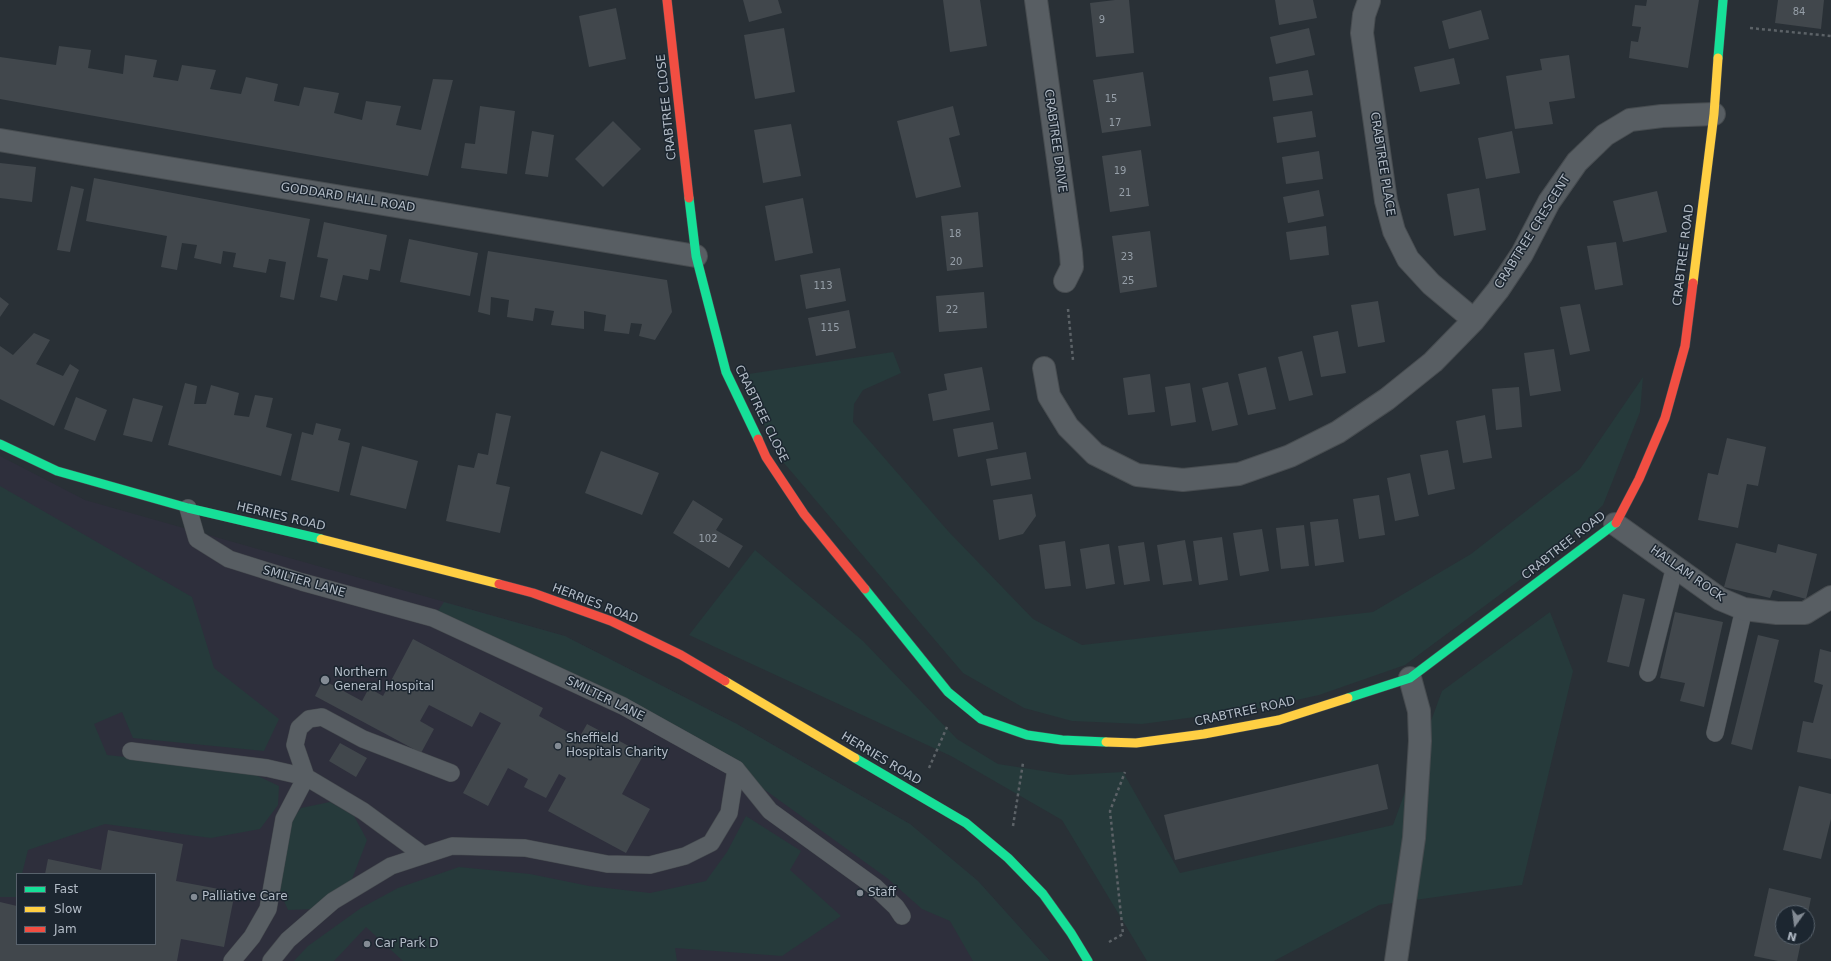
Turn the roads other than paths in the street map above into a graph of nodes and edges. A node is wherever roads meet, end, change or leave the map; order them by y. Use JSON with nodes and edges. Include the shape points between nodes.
{"nodes":[{"id":1,"x":667,"y":0,"type":"edge"},
{"id":2,"x":1036,"y":0,"type":"edge"},
{"id":3,"x":1723,"y":0,"type":"edge"},
{"id":4,"x":1369,"y":1,"type":"dead end"},
{"id":5,"x":1714,"y":114,"type":"junction"},
{"id":6,"x":0,"y":140,"type":"edge"},
{"id":7,"x":696,"y":256,"type":"junction"},
{"id":8,"x":1065,"y":281,"type":"dead end"},
{"id":9,"x":1474,"y":320,"type":"junction"},
{"id":10,"x":1044,"y":368,"type":"dead end"},
{"id":11,"x":0,"y":444,"type":"edge"},
{"id":12,"x":188,"y":508,"type":"junction"},
{"id":13,"x":1615,"y":524,"type":"junction"},
{"id":14,"x":1675,"y":566,"type":"junction"},
{"id":15,"x":1831,"y":597,"type":"edge"},
{"id":16,"x":1744,"y":609,"type":"junction"},
{"id":17,"x":1648,"y":673,"type":"dead end"},
{"id":18,"x":1410,"y":678,"type":"junction"},
{"id":19,"x":1715,"y":733,"type":"dead end"},
{"id":20,"x":1027,"y":735,"type":"joint"},
{"id":21,"x":131,"y":751,"type":"dead end"},
{"id":22,"x":736,"y":769,"type":"junction"},
{"id":23,"x":451,"y":773,"type":"dead end"},
{"id":24,"x":306,"y":777,"type":"junction"},
{"id":25,"x":423,"y":856,"type":"junction"},
{"id":26,"x":902,"y":916,"type":"dead end"},
{"id":27,"x":1087,"y":958,"type":"edge"},
{"id":28,"x":232,"y":961,"type":"edge"},
{"id":29,"x":271,"y":961,"type":"edge"},
{"id":30,"x":1396,"y":961,"type":"edge"}],
"edges":[{"from":1,"to":7,"type":"street","name":"CRABTREE CLOSE"},
{"from":2,"to":8,"type":"street","name":"CRABTREE DRIVE","via":[[1071,253],[1072,267]]},
{"from":3,"to":5,"type":"street","name":"CRABTREE ROAD"},
{"from":4,"to":9,"type":"street","name":"CRABTREE PLACE","via":[[1362,32],[1386,202],[1394,231],[1408,259],[1431,284]]},
{"from":5,"to":9,"type":"street","name":"CRABTREE CRESCENT","via":[[1630,120],[1606,135],[1577,162],[1549,202],[1522,254]]},
{"from":5,"to":13,"type":"street","name":"CRABTREE ROAD","via":[[1685,346],[1665,418],[1639,479]]},
{"from":6,"to":7,"type":"street","name":"GODDARD HALL ROAD"},
{"from":7,"to":20,"type":"street","name":"CRABTREE CLOSE","via":[[726,372],[766,457],[804,514],[948,692],[981,719]]},
{"from":9,"to":10,"type":"street","name":"CRABTREE CRESCENT","via":[[1433,362],[1338,432],[1290,456],[1239,474],[1204,478],[1182,480],[1136,475],[1095,454],[1068,428],[1049,396]]},
{"from":11,"to":12,"type":"street","name":"HERRIES ROAD","via":[[57,471]]},
{"from":12,"to":22,"type":"lane","name":"SMILTER LANE","via":[[197,539],[229,559],[433,618],[623,706]]},
{"from":12,"to":27,"type":"street","name":"HERRIES ROAD","via":[[349,545],[533,593],[611,621],[681,655],[966,823],[1008,858],[1044,894]]},
{"from":13,"to":14,"type":"street","name":"HALLAM ROCK"},
{"from":13,"to":18,"type":"street","name":"CRABTREE ROAD"},
{"from":14,"to":16,"type":"street","name":"HALLAM ROCK","via":[[1720,599]]},
{"from":14,"to":17,"type":"lane"},
{"from":15,"to":16,"type":"street","name":"HALLAM ROCK","via":[[1805,613]]},
{"from":16,"to":19,"type":"lane"},
{"from":18,"to":20,"type":"street","name":"CRABTREE ROAD","via":[[1278,720],[1204,734],[1136,743],[1062,740]]},
{"from":18,"to":30,"type":"street","via":[[1419,711],[1420,741],[1414,838]]},
{"from":21,"to":24,"type":"lane","via":[[267,768]]},
{"from":22,"to":25,"type":"lane","via":[[729,813],[711,843],[685,856],[650,865],[607,864],[525,848],[452,846]]},
{"from":22,"to":26,"type":"lane","via":[[770,811],[874,887]]},
{"from":23,"to":24,"type":"lane","via":[[363,739],[322,717],[309,718],[299,728],[295,745]]},
{"from":24,"to":25,"type":"lane","via":[[363,811]]},
{"from":24,"to":28,"type":"lane","via":[[284,819],[268,909],[252,937]]},
{"from":25,"to":29,"type":"lane","via":[[391,866],[333,901],[288,940]]}]}
